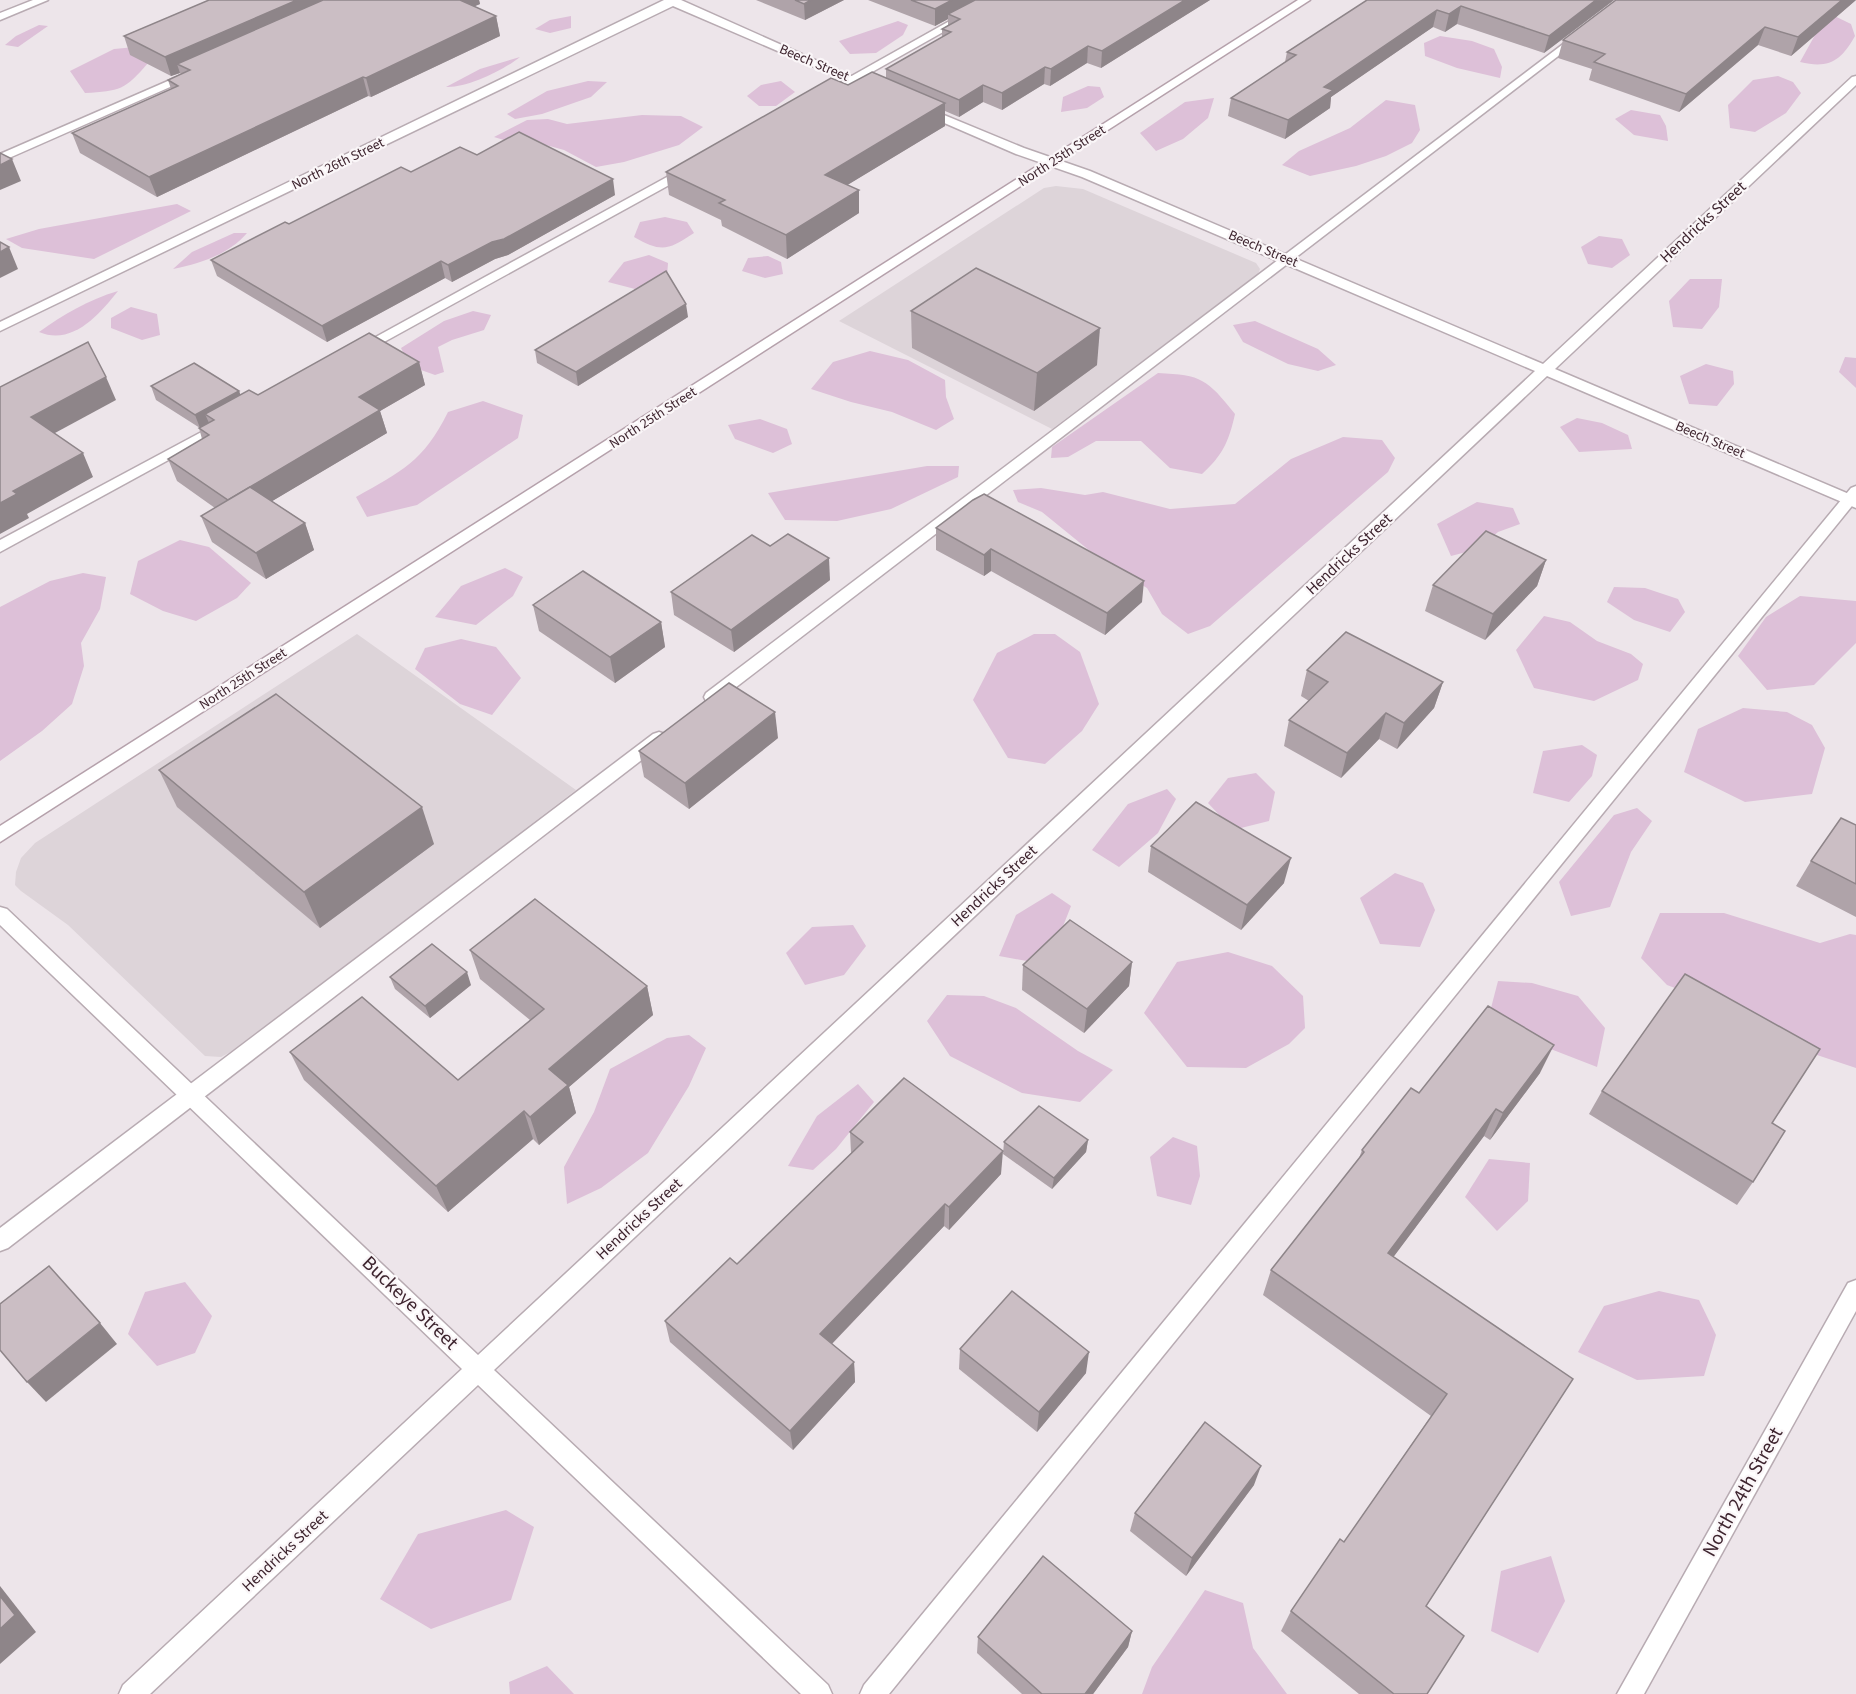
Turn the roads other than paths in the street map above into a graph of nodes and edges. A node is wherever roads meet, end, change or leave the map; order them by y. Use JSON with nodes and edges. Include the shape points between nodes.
{"nodes":[{"id":1,"x":43,"y":0,"type":"edge"},
{"id":2,"x":995,"y":0,"type":"edge"},
{"id":3,"x":1305,"y":0,"type":"edge"},
{"id":4,"x":672,"y":1,"type":"edge"},
{"id":5,"x":0,"y":17,"type":"edge"},
{"id":6,"x":1587,"y":29,"type":"edge"},
{"id":7,"x":207,"y":67,"type":"edge"},
{"id":8,"x":852,"y":79,"type":"junction"},
{"id":9,"x":1856,"y":79,"type":"edge"},
{"id":10,"x":894,"y":97,"type":"edge"},
{"id":11,"x":810,"y":102,"type":"edge"},
{"id":12,"x":915,"y":106,"type":"edge"},
{"id":13,"x":0,"y":158,"type":"edge"},
{"id":14,"x":1052,"y":162,"type":"junction"},
{"id":15,"x":696,"y":165,"type":"edge"},
{"id":16,"x":1285,"y":259,"type":"junction"},
{"id":17,"x":0,"y":327,"type":"edge"},
{"id":18,"x":352,"y":354,"type":"edge"},
{"id":19,"x":1545,"y":370,"type":"junction"},
{"id":20,"x":237,"y":417,"type":"edge"},
{"id":21,"x":1854,"y":498,"type":"edge"},
{"id":22,"x":0,"y":547,"type":"edge"},
{"id":23,"x":695,"y":710,"type":"edge"},
{"id":24,"x":676,"y":725,"type":"edge"},
{"id":25,"x":0,"y":835,"type":"edge"},
{"id":26,"x":0,"y":914,"type":"edge"},
{"id":27,"x":191,"y":1096,"type":"junction"},
{"id":28,"x":0,"y":1241,"type":"edge"},
{"id":29,"x":1856,"y":1290,"type":"edge"},
{"id":30,"x":479,"y":1369,"type":"junction"},
{"id":31,"x":132,"y":1694,"type":"edge"},
{"id":32,"x":819,"y":1694,"type":"edge"},
{"id":33,"x":873,"y":1694,"type":"edge"},
{"id":34,"x":1630,"y":1694,"type":"edge"}],
"edges":[{"from":1,"to":5,"type":"street"},
{"from":2,"to":8,"type":"street"},
{"from":3,"to":14,"type":"street","name":"North 25th Street"},
{"from":4,"to":8,"type":"street","name":"Beech Street"},
{"from":4,"to":17,"type":"street","name":"North 26th Street"},
{"from":6,"to":16,"type":"street"},
{"from":7,"to":13,"type":"street"},
{"from":8,"to":10,"type":"street","name":"Beech Street"},
{"from":8,"to":11,"type":"street"},
{"from":9,"to":19,"type":"street","name":"Hendricks Street"},
{"from":12,"to":14,"type":"street","name":"Beech Street"},
{"from":14,"to":16,"type":"street","name":"Beech Street"},
{"from":14,"to":25,"type":"street","name":"North 25th Street"},
{"from":15,"to":18,"type":"street"},
{"from":16,"to":19,"type":"street","name":"Beech Street"},
{"from":16,"to":23,"type":"street"},
{"from":19,"to":21,"type":"street","name":"Beech Street"},
{"from":19,"to":30,"type":"street","name":"Hendricks Street"},
{"from":20,"to":22,"type":"street"},
{"from":21,"to":33,"type":"street"},
{"from":24,"to":27,"type":"street"},
{"from":26,"to":27,"type":"street","name":"Buckeye Street"},
{"from":27,"to":28,"type":"street"},
{"from":27,"to":30,"type":"street","name":"Buckeye Street"},
{"from":29,"to":34,"type":"street","name":"North 24th Street"},
{"from":30,"to":31,"type":"street","name":"Hendricks Street"},
{"from":30,"to":32,"type":"street","name":"Buckeye Street"}]}
